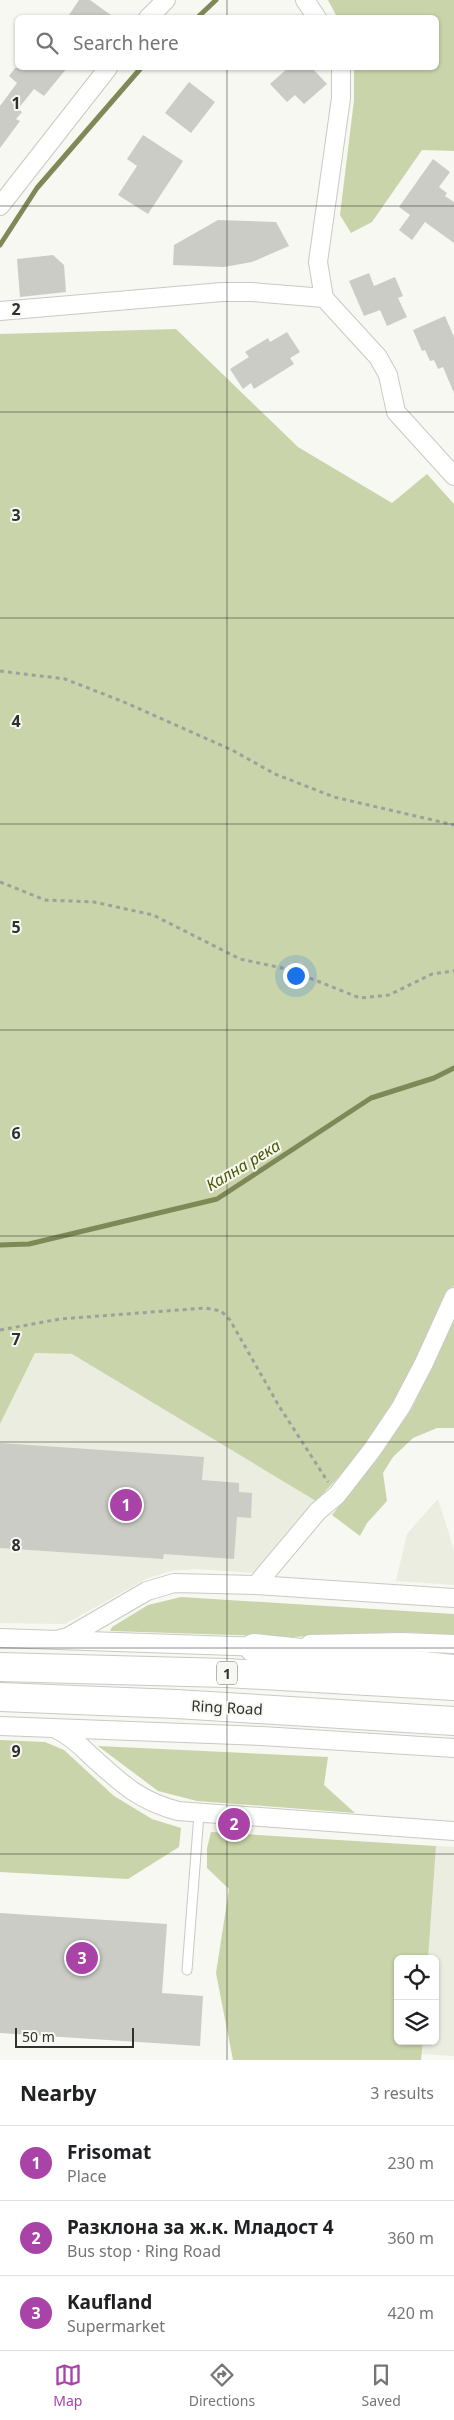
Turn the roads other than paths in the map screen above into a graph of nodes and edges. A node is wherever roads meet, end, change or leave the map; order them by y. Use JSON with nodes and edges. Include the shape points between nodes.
{"nodes":[{"id":1,"x":166,"y":0,"type":"edge"},
{"id":2,"x":305,"y":0,"type":"edge"},
{"id":3,"x":151,"y":15,"type":"edge"},
{"id":4,"x":315,"y":15,"type":"edge"},
{"id":5,"x":106,"y":70,"type":"edge"},
{"id":6,"x":341,"y":70,"type":"edge"},
{"id":7,"x":0,"y":206,"type":"edge"},
{"id":8,"x":324,"y":298,"type":"junction"},
{"id":9,"x":0,"y":311,"type":"edge"},
{"id":10,"x":454,"y":476,"type":"edge"},
{"id":11,"x":454,"y":1297,"type":"edge"},
{"id":12,"x":256,"y":1585,"type":"junction"},
{"id":13,"x":454,"y":1598,"type":"edge"},
{"id":14,"x":0,"y":1638,"type":"edge"},
{"id":15,"x":55,"y":1640,"type":"junction"},
{"id":16,"x":454,"y":1644,"type":"edge"},
{"id":17,"x":254,"y":1648,"type":"junction"},
{"id":18,"x":0,"y":1667,"type":"edge"},
{"id":19,"x":454,"y":1669,"type":"edge"},
{"id":20,"x":454,"y":1686,"type":"edge"},
{"id":21,"x":0,"y":1697,"type":"edge"},
{"id":22,"x":454,"y":1721,"type":"edge"},
{"id":23,"x":0,"y":1726,"type":"edge"},
{"id":24,"x":56,"y":1728,"type":"junction"},
{"id":25,"x":454,"y":1748,"type":"edge"},
{"id":26,"x":199,"y":1814,"type":"junction"},
{"id":27,"x":454,"y":1830,"type":"edge"},
{"id":28,"x":187,"y":1970,"type":"dead end"}],
"edges":[{"from":1,"to":3,"type":"street"},
{"from":2,"to":4,"type":"street"},
{"from":5,"to":7,"type":"street"},
{"from":6,"to":8,"type":"street","via":[[341,98],[318,262]]},
{"from":8,"to":9,"type":"street","via":[[222,292]]},
{"from":8,"to":10,"type":"street","via":[[378,357],[388,375],[396,412]]},
{"from":11,"to":12,"type":"street","via":[[401,1406],[372,1450],[337,1495],[318,1511]]},
{"from":12,"to":13,"type":"street"},
{"from":12,"to":15,"type":"street","via":[[174,1583],[146,1591],[68,1637]]},
{"from":14,"to":15,"type":"street"},
{"from":15,"to":17,"type":"street"},
{"from":16,"to":17,"type":"street","via":[[326,1642]]},
{"from":17,"to":19,"type":"highway"},
{"from":18,"to":20,"type":"highway","number":"1","via":[[226,1673]]},
{"from":21,"to":22,"type":"highway","name":"Ring Road","number":"1","via":[[186,1704]]},
{"from":23,"to":24,"type":"street"},
{"from":24,"to":25,"type":"street"},
{"from":24,"to":26,"type":"street","via":[[138,1796],[156,1805]]},
{"from":26,"to":27,"type":"street"},
{"from":26,"to":28,"type":"lane"}]}
